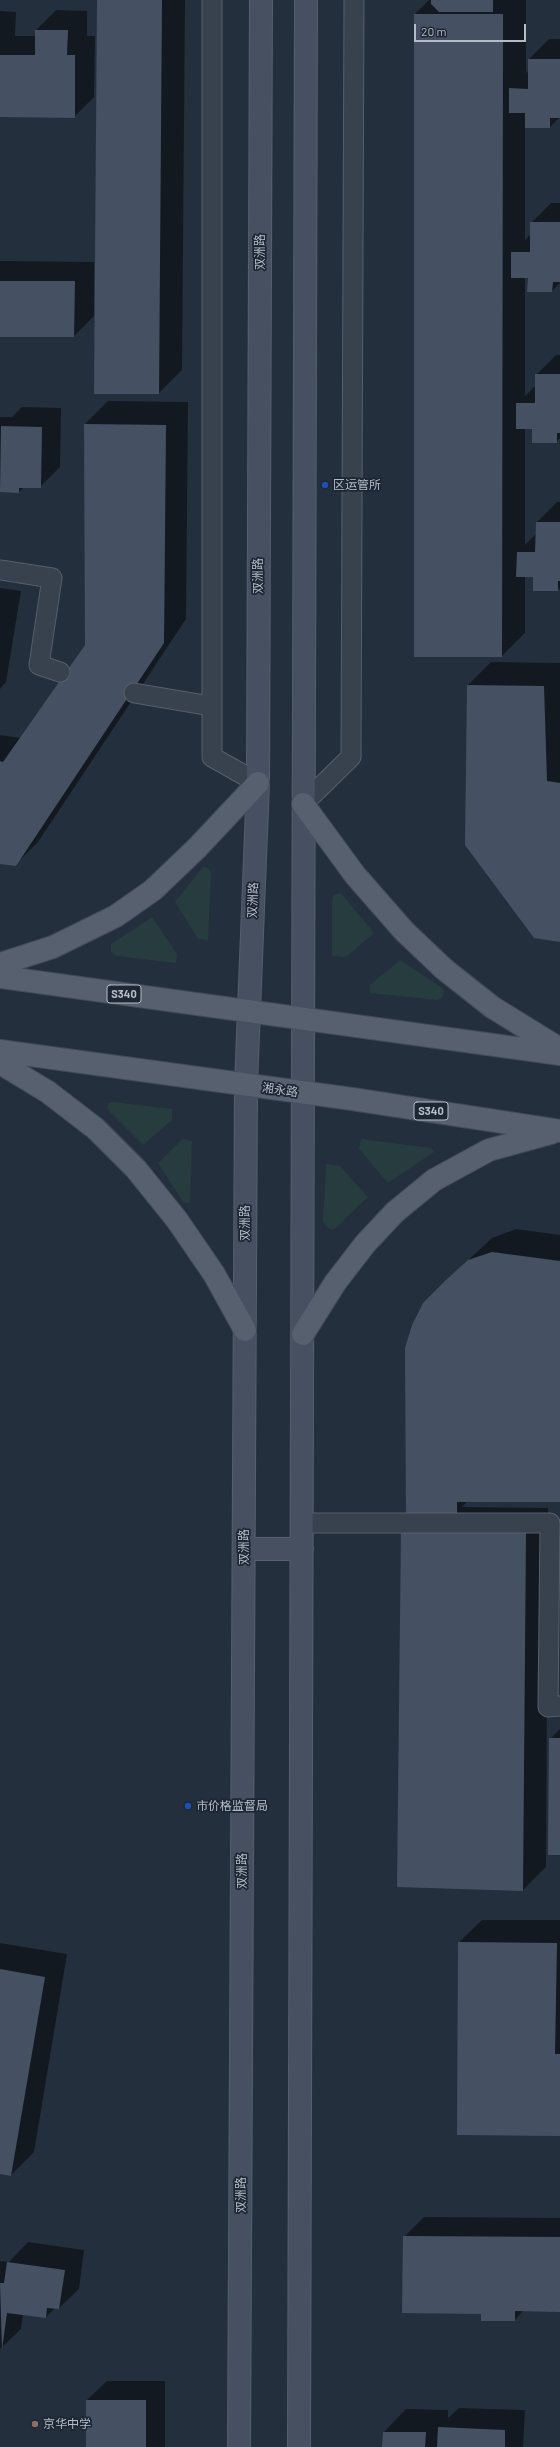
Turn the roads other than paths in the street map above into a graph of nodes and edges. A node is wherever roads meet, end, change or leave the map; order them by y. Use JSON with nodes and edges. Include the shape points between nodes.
{"nodes":[{"id":1,"x":212,"y":0,"type":"edge"},
{"id":2,"x":261,"y":0,"type":"edge"},
{"id":3,"x":306,"y":0,"type":"edge"},
{"id":4,"x":354,"y":0,"type":"edge"},
{"id":5,"x":0,"y":570,"type":"edge"},
{"id":6,"x":60,"y":672,"type":"dead end"},
{"id":7,"x":134,"y":693,"type":"dead end"},
{"id":8,"x":211,"y":706,"type":"junction"},
{"id":9,"x":258,"y":783,"type":"junction"},
{"id":10,"x":303,"y":804,"type":"junction"},
{"id":11,"x":0,"y":964,"type":"edge"},
{"id":12,"x":0,"y":977,"type":"edge"},
{"id":13,"x":248,"y":1011,"type":"junction"},
{"id":14,"x":303,"y":1019,"type":"junction"},
{"id":15,"x":560,"y":1048,"type":"edge"},
{"id":16,"x":0,"y":1051,"type":"edge"},
{"id":17,"x":560,"y":1054,"type":"edge"},
{"id":18,"x":0,"y":1063,"type":"edge"},
{"id":19,"x":246,"y":1085,"type":"junction"},
{"id":20,"x":302,"y":1092,"type":"junction"},
{"id":21,"x":559,"y":1131,"type":"edge"},
{"id":22,"x":245,"y":1330,"type":"junction"},
{"id":23,"x":303,"y":1334,"type":"junction"},
{"id":24,"x":302,"y":1522,"type":"junction"},
{"id":25,"x":244,"y":1548,"type":"junction"},
{"id":26,"x":302,"y":1549,"type":"junction"},
{"id":27,"x":560,"y":1706,"type":"edge"},
{"id":28,"x":239,"y":2447,"type":"edge"},
{"id":29,"x":299,"y":2447,"type":"edge"}],
"edges":[{"from":1,"to":8,"type":"lane"},
{"from":2,"to":9,"type":"main road","name":"双洲路"},
{"from":3,"to":10,"type":"main road"},
{"from":4,"to":10,"type":"lane","via":[[351,757]]},
{"from":5,"to":6,"type":"lane","via":[[52,578],[40,665]]},
{"from":7,"to":8,"type":"lane"},
{"from":8,"to":9,"type":"lane","via":[[212,757]]},
{"from":9,"to":11,"type":"main road","via":[[153,890],[116,916],[53,948]]},
{"from":9,"to":13,"type":"main road","name":"双洲路"},
{"from":10,"to":14,"type":"main road"},
{"from":10,"to":15,"type":"main road","via":[[355,875],[404,931],[444,969],[492,1007]]},
{"from":12,"to":13,"type":"main road","number":"S340"},
{"from":13,"to":14,"type":"main road","number":"S340"},
{"from":13,"to":19,"type":"main road","name":"双洲路"},
{"from":14,"to":17,"type":"main road","number":"S340"},
{"from":14,"to":20,"type":"main road"},
{"from":16,"to":19,"type":"main road","name":"湘永路","number":"S340"},
{"from":18,"to":22,"type":"main road","via":[[48,1092],[96,1129],[136,1169],[177,1220],[214,1274]]},
{"from":19,"to":20,"type":"main road","name":"湘永路","number":"S340"},
{"from":19,"to":22,"type":"main road","name":"双洲路"},
{"from":20,"to":21,"type":"main road","name":"湘永路","number":"S340"},
{"from":20,"to":23,"type":"main road"},
{"from":21,"to":23,"type":"main road","via":[[489,1150],[434,1180],[395,1212],[365,1244],[335,1283]]},
{"from":22,"to":25,"type":"main road","name":"双洲路"},
{"from":23,"to":24,"type":"main road"},
{"from":24,"to":26,"type":"main road"},
{"from":24,"to":27,"type":"lane","via":[[550,1523],[548,1707]]},
{"from":25,"to":26,"type":"main road"},
{"from":25,"to":28,"type":"main road","name":"双洲路"},
{"from":26,"to":29,"type":"main road"}]}
